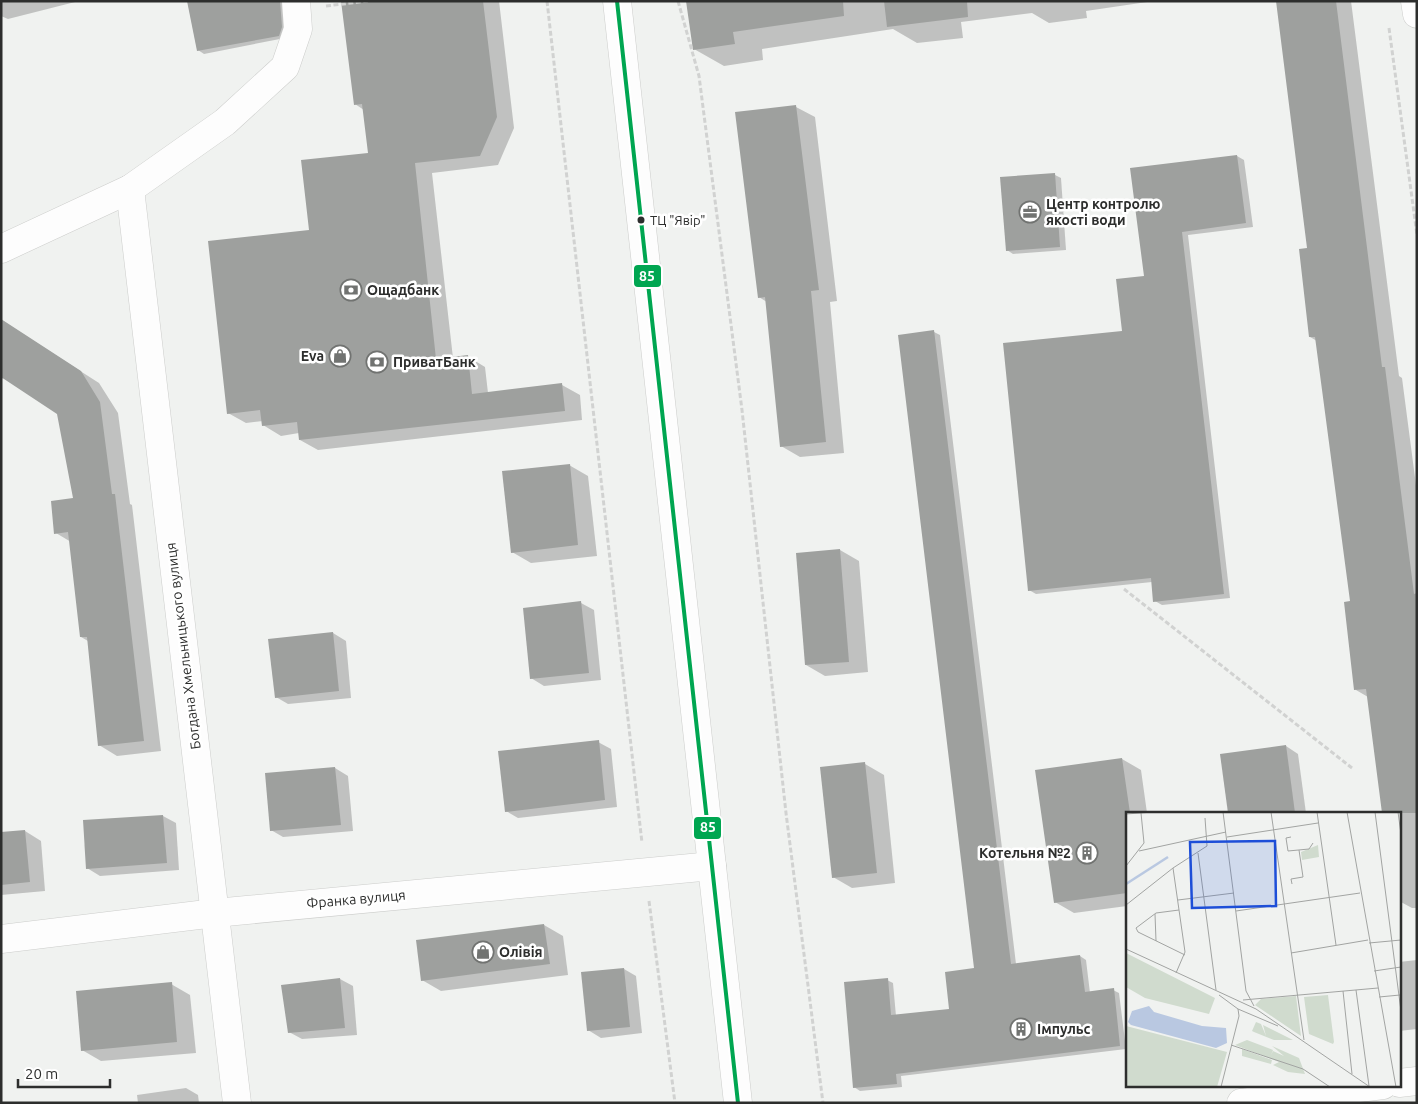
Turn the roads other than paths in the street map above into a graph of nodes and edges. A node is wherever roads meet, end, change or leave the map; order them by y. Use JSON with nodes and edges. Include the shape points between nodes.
{"nodes":[{"id":1,"x":617,"y":1,"type":"edge"},
{"id":2,"x":1415,"y":1,"type":"edge"},
{"id":3,"x":297,"y":5,"type":"edge"},
{"id":4,"x":1417,"y":14,"type":"edge"},
{"id":5,"x":130,"y":189,"type":"junction"},
{"id":6,"x":1,"y":249,"type":"edge"},
{"id":7,"x":712,"y":866,"type":"junction"},
{"id":8,"x":215,"y":913,"type":"junction"},
{"id":9,"x":1,"y":939,"type":"edge"},
{"id":10,"x":1417,"y":1081,"type":"edge"},
{"id":11,"x":1400,"y":1083,"type":"edge"},
{"id":12,"x":1375,"y":1086,"type":"edge"},
{"id":13,"x":237,"y":1103,"type":"edge"},
{"id":14,"x":738,"y":1103,"type":"edge"},
{"id":15,"x":1241,"y":1103,"type":"edge"}],
"edges":[{"from":1,"to":7,"type":"street"},
{"from":2,"to":4,"type":"street"},
{"from":3,"to":5,"type":"street","via":[[298,29],[285,66],[225,122]]},
{"from":5,"to":6,"type":"street"},
{"from":5,"to":8,"type":"street","name":"Богдана Хмельницького вулиця"},
{"from":7,"to":8,"type":"street","name":"Франка вулиця"},
{"from":7,"to":14,"type":"street"},
{"from":8,"to":9,"type":"street","name":"Франка вулиця"},
{"from":8,"to":13,"type":"street","name":"Богдана Хмельницького вулиця"},
{"from":10,"to":11,"type":"street"},
{"from":12,"to":15,"type":"street"}]}
